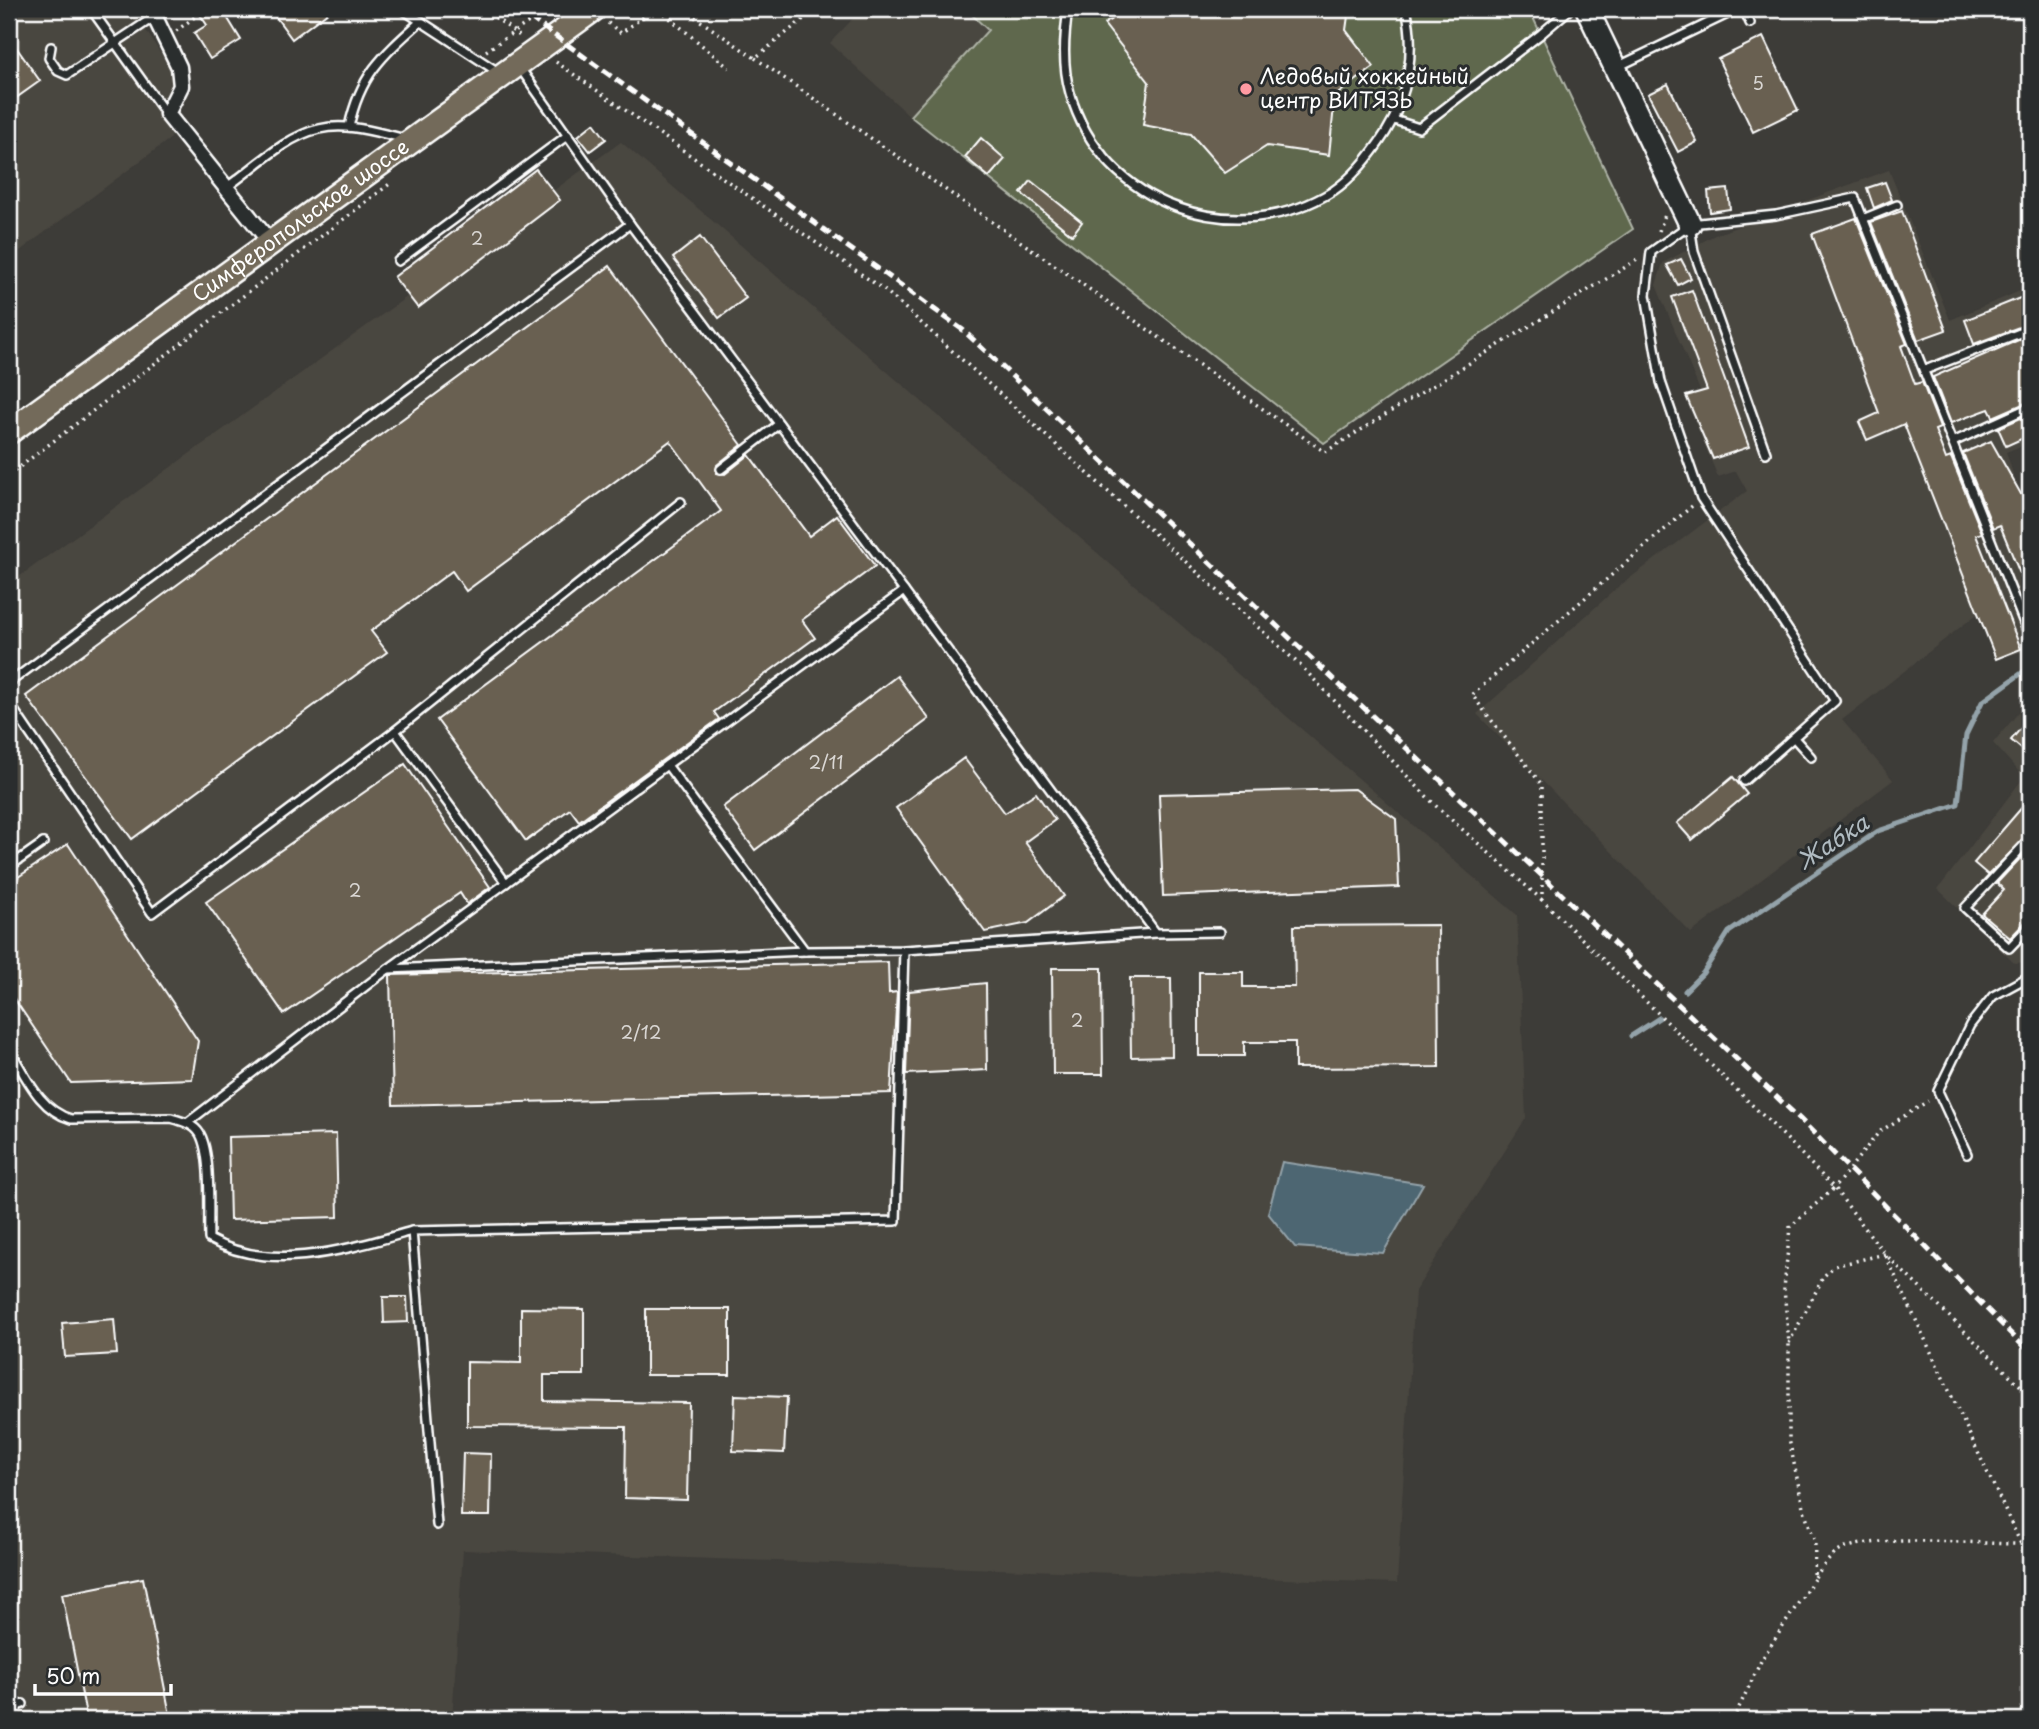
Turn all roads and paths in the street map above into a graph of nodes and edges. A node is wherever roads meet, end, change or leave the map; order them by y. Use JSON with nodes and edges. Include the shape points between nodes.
{"nodes":[{"id":1,"x":91,"y":9,"type":"edge"},
{"id":2,"x":205,"y":9,"type":"edge"},
{"id":3,"x":402,"y":9,"type":"edge"},
{"id":4,"x":484,"y":9,"type":"edge"},
{"id":5,"x":548,"y":9,"type":"edge"},
{"id":6,"x":657,"y":9,"type":"edge"},
{"id":7,"x":683,"y":9,"type":"edge"},
{"id":8,"x":817,"y":9,"type":"edge"},
{"id":9,"x":1068,"y":9,"type":"edge"},
{"id":10,"x":1406,"y":9,"type":"edge"},
{"id":11,"x":1570,"y":9,"type":"edge"},
{"id":12,"x":1587,"y":9,"type":"edge"},
{"id":13,"x":1738,"y":9,"type":"edge"},
{"id":14,"x":1744,"y":9,"type":"edge"},
{"id":15,"x":153,"y":12,"type":"edge"},
{"id":16,"x":598,"y":14,"type":"edge"},
{"id":17,"x":421,"y":21,"type":"junction"},
{"id":18,"x":1750,"y":23,"type":"dead end"},
{"id":19,"x":514,"y":33,"type":"junction"},
{"id":20,"x":166,"y":39,"type":"junction"},
{"id":21,"x":114,"y":43,"type":"junction"},
{"id":22,"x":51,"y":47,"type":"dead end"},
{"id":23,"x":537,"y":48,"type":"junction"},
{"id":24,"x":562,"y":54,"type":"dead end"},
{"id":25,"x":476,"y":57,"type":"junction"},
{"id":26,"x":755,"y":58,"type":"junction"},
{"id":27,"x":729,"y":68,"type":"dead end"},
{"id":28,"x":1616,"y":68,"type":"junction"},
{"id":29,"x":509,"y":69,"type":"junction"},
{"id":30,"x":167,"y":114,"type":"junction"},
{"id":31,"x":1394,"y":120,"type":"junction"},
{"id":32,"x":349,"y":127,"type":"junction"},
{"id":33,"x":568,"y":135,"type":"junction"},
{"id":34,"x":410,"y":140,"type":"junction"},
{"id":35,"x":395,"y":180,"type":"dead end"},
{"id":36,"x":227,"y":187,"type":"junction"},
{"id":37,"x":1897,"y":205,"type":"dead end"},
{"id":38,"x":1864,"y":218,"type":"junction"},
{"id":39,"x":630,"y":224,"type":"junction"},
{"id":40,"x":1689,"y":224,"type":"junction"},
{"id":41,"x":269,"y":241,"type":"junction"},
{"id":42,"x":1651,"y":252,"type":"junction"},
{"id":43,"x":398,"y":261,"type":"dead end"},
{"id":44,"x":2030,"y":329,"type":"edge"},
{"id":45,"x":1925,"y":370,"type":"junction"},
{"id":46,"x":2030,"y":407,"type":"edge"},
{"id":47,"x":779,"y":424,"type":"junction"},
{"id":48,"x":9,"y":432,"type":"edge"},
{"id":49,"x":1953,"y":442,"type":"junction"},
{"id":50,"x":1766,"y":453,"type":"dead end"},
{"id":51,"x":721,"y":469,"type":"dead end"},
{"id":52,"x":9,"y":475,"type":"edge"},
{"id":53,"x":1701,"y":498,"type":"junction"},
{"id":54,"x":681,"y":502,"type":"dead end"},
{"id":55,"x":904,"y":591,"type":"junction"},
{"id":56,"x":2030,"y":638,"type":"edge"},
{"id":57,"x":9,"y":683,"type":"edge"},
{"id":58,"x":9,"y":703,"type":"edge"},
{"id":59,"x":395,"y":731,"type":"junction"},
{"id":60,"x":1794,"y":738,"type":"junction"},
{"id":61,"x":1811,"y":757,"type":"dead end"},
{"id":62,"x":667,"y":765,"type":"junction"},
{"id":63,"x":1744,"y":781,"type":"dead end"},
{"id":64,"x":2030,"y":839,"type":"edge"},
{"id":65,"x":43,"y":843,"type":"dead end"},
{"id":66,"x":9,"y":867,"type":"edge"},
{"id":67,"x":506,"y":883,"type":"junction"},
{"id":68,"x":1542,"y":900,"type":"junction"},
{"id":69,"x":2030,"y":926,"type":"edge"},
{"id":70,"x":1220,"y":932,"type":"dead end"},
{"id":71,"x":1156,"y":933,"type":"junction"},
{"id":72,"x":904,"y":950,"type":"junction"},
{"id":73,"x":805,"y":951,"type":"junction"},
{"id":74,"x":388,"y":969,"type":"junction"},
{"id":75,"x":2030,"y":976,"type":"edge"},
{"id":76,"x":9,"y":1049,"type":"edge"},
{"id":77,"x":1938,"y":1091,"type":"junction"},
{"id":78,"x":187,"y":1122,"type":"junction"},
{"id":79,"x":1967,"y":1154,"type":"dead end"},
{"id":80,"x":1834,"y":1188,"type":"junction"},
{"id":81,"x":412,"y":1231,"type":"junction"},
{"id":82,"x":1885,"y":1254,"type":"junction"},
{"id":83,"x":1789,"y":1343,"type":"junction"},
{"id":84,"x":2030,"y":1395,"type":"edge"},
{"id":85,"x":437,"y":1525,"type":"dead end"},
{"id":86,"x":2021,"y":1545,"type":"junction"},
{"id":87,"x":2030,"y":1553,"type":"edge"},
{"id":88,"x":1814,"y":1578,"type":"junction"},
{"id":89,"x":23,"y":1704,"type":"dead end"},
{"id":90,"x":9,"y":1709,"type":"edge"},
{"id":91,"x":1733,"y":1720,"type":"edge"}],
"edges":[{"from":1,"to":21,"type":"lane"},
{"from":2,"to":20,"type":"path"},
{"from":3,"to":17,"type":"lane"},
{"from":4,"to":19,"type":"path"},
{"from":5,"to":19,"type":"path"},
{"from":6,"to":16,"type":"path","via":[[621,33]]},
{"from":6,"to":27,"type":"path"},
{"from":7,"to":26,"type":"path"},
{"from":8,"to":26,"type":"path"},
{"from":9,"to":31,"type":"lane","via":[[1063,47],[1070,93],[1088,136],[1118,173],[1156,200],[1200,216],[1246,219],[1292,211],[1334,190],[1369,159]]},
{"from":10,"to":31,"type":"lane","via":[[1410,49],[1406,85]]},
{"from":11,"to":31,"type":"lane","via":[[1419,128]]},
{"from":12,"to":28,"type":"street"},
{"from":13,"to":28,"type":"lane"},
{"from":14,"to":18,"type":"lane"},
{"from":15,"to":20,"type":"street"},
{"from":15,"to":21,"type":"lane"},
{"from":16,"to":23,"type":"main road","name":"Симферопольское шоссе"},
{"from":17,"to":25,"type":"lane"},
{"from":17,"to":32,"type":"lane","via":[[372,68],[359,88]]},
{"from":19,"to":23,"type":"path"},
{"from":19,"to":25,"type":"path"},
{"from":20,"to":30,"type":"street","via":[[179,68],[181,86]]},
{"from":21,"to":22,"type":"lane","via":[[67,75],[49,58]]},
{"from":21,"to":30,"type":"lane"},
{"from":23,"to":29,"type":"main road","name":"Симферопольское шоссе"},
{"from":24,"to":68,"type":"path","via":[[553,60],[887,292],[1301,666],[1436,806]]},
{"from":25,"to":29,"type":"lane"},
{"from":26,"to":42,"type":"path","via":[[1325,452]]},
{"from":28,"to":40,"type":"street"},
{"from":29,"to":33,"type":"lane"},
{"from":29,"to":34,"type":"main road","name":"Симферопольское шоссе"},
{"from":30,"to":36,"type":"street"},
{"from":32,"to":34,"type":"lane"},
{"from":32,"to":36,"type":"lane","via":[[319,129],[298,138]]},
{"from":33,"to":39,"type":"lane"},
{"from":33,"to":43,"type":"lane"},
{"from":34,"to":41,"type":"main road","name":"Симферопольское шоссе"},
{"from":35,"to":52,"type":"path"},
{"from":36,"to":41,"type":"street"},
{"from":37,"to":38,"type":"lane"},
{"from":38,"to":40,"type":"lane","via":[[1855,198],[1776,215]]},
{"from":38,"to":45,"type":"lane"},
{"from":39,"to":47,"type":"lane"},
{"from":39,"to":57,"type":"lane"},
{"from":40,"to":42,"type":"lane"},
{"from":40,"to":50,"type":"lane","via":[[1694,252]]},
{"from":41,"to":48,"type":"main road","name":"Симферопольское шоссе"},
{"from":42,"to":53,"type":"lane","via":[[1646,295],[1661,382]]},
{"from":44,"to":45,"type":"lane"},
{"from":45,"to":49,"type":"lane"},
{"from":46,"to":49,"type":"lane"},
{"from":47,"to":51,"type":"lane"},
{"from":47,"to":55,"type":"lane"},
{"from":49,"to":56,"type":"lane"},
{"from":53,"to":60,"type":"lane","via":[[1835,701]]},
{"from":53,"to":68,"type":"path","via":[[1472,695],[1542,785]]},
{"from":54,"to":59,"type":"lane"},
{"from":55,"to":62,"type":"lane"},
{"from":55,"to":71,"type":"lane"},
{"from":58,"to":59,"type":"lane","via":[[152,913]]},
{"from":59,"to":67,"type":"lane"},
{"from":60,"to":61,"type":"lane"},
{"from":60,"to":63,"type":"lane"},
{"from":62,"to":67,"type":"lane"},
{"from":62,"to":73,"type":"lane"},
{"from":64,"to":69,"type":"lane","via":[[1965,908],[2008,948]]},
{"from":65,"to":66,"type":"lane"},
{"from":67,"to":74,"type":"lane"},
{"from":68,"to":80,"type":"path"},
{"from":70,"to":71,"type":"lane"},
{"from":71,"to":72,"type":"lane"},
{"from":72,"to":73,"type":"lane"},
{"from":72,"to":81,"type":"lane","via":[[896,1221]]},
{"from":73,"to":74,"type":"lane"},
{"from":74,"to":78,"type":"lane"},
{"from":75,"to":77,"type":"lane","via":[[1993,996],[1970,1025]]},
{"from":76,"to":78,"type":"lane","via":[[45,1106],[56,1114],[71,1119],[171,1118]]},
{"from":77,"to":79,"type":"lane"},
{"from":77,"to":80,"type":"path","via":[[1922,1108],[1879,1132]]},
{"from":78,"to":81,"type":"lane","via":[[200,1133],[204,1149],[209,1239],[230,1251],[331,1254]]},
{"from":80,"to":82,"type":"path"},
{"from":80,"to":83,"type":"path","via":[[1790,1227],[1784,1289]]},
{"from":81,"to":85,"type":"lane"},
{"from":82,"to":83,"type":"path","via":[[1833,1266]]},
{"from":82,"to":84,"type":"path"},
{"from":82,"to":86,"type":"path"},
{"from":83,"to":88,"type":"path","via":[[1789,1438],[1815,1542]]},
{"from":86,"to":87,"type":"path"},
{"from":86,"to":88,"type":"path","via":[[1873,1543],[1830,1556]]},
{"from":88,"to":91,"type":"path","via":[[1762,1659]]},
{"from":89,"to":90,"type":"lane"}]}
